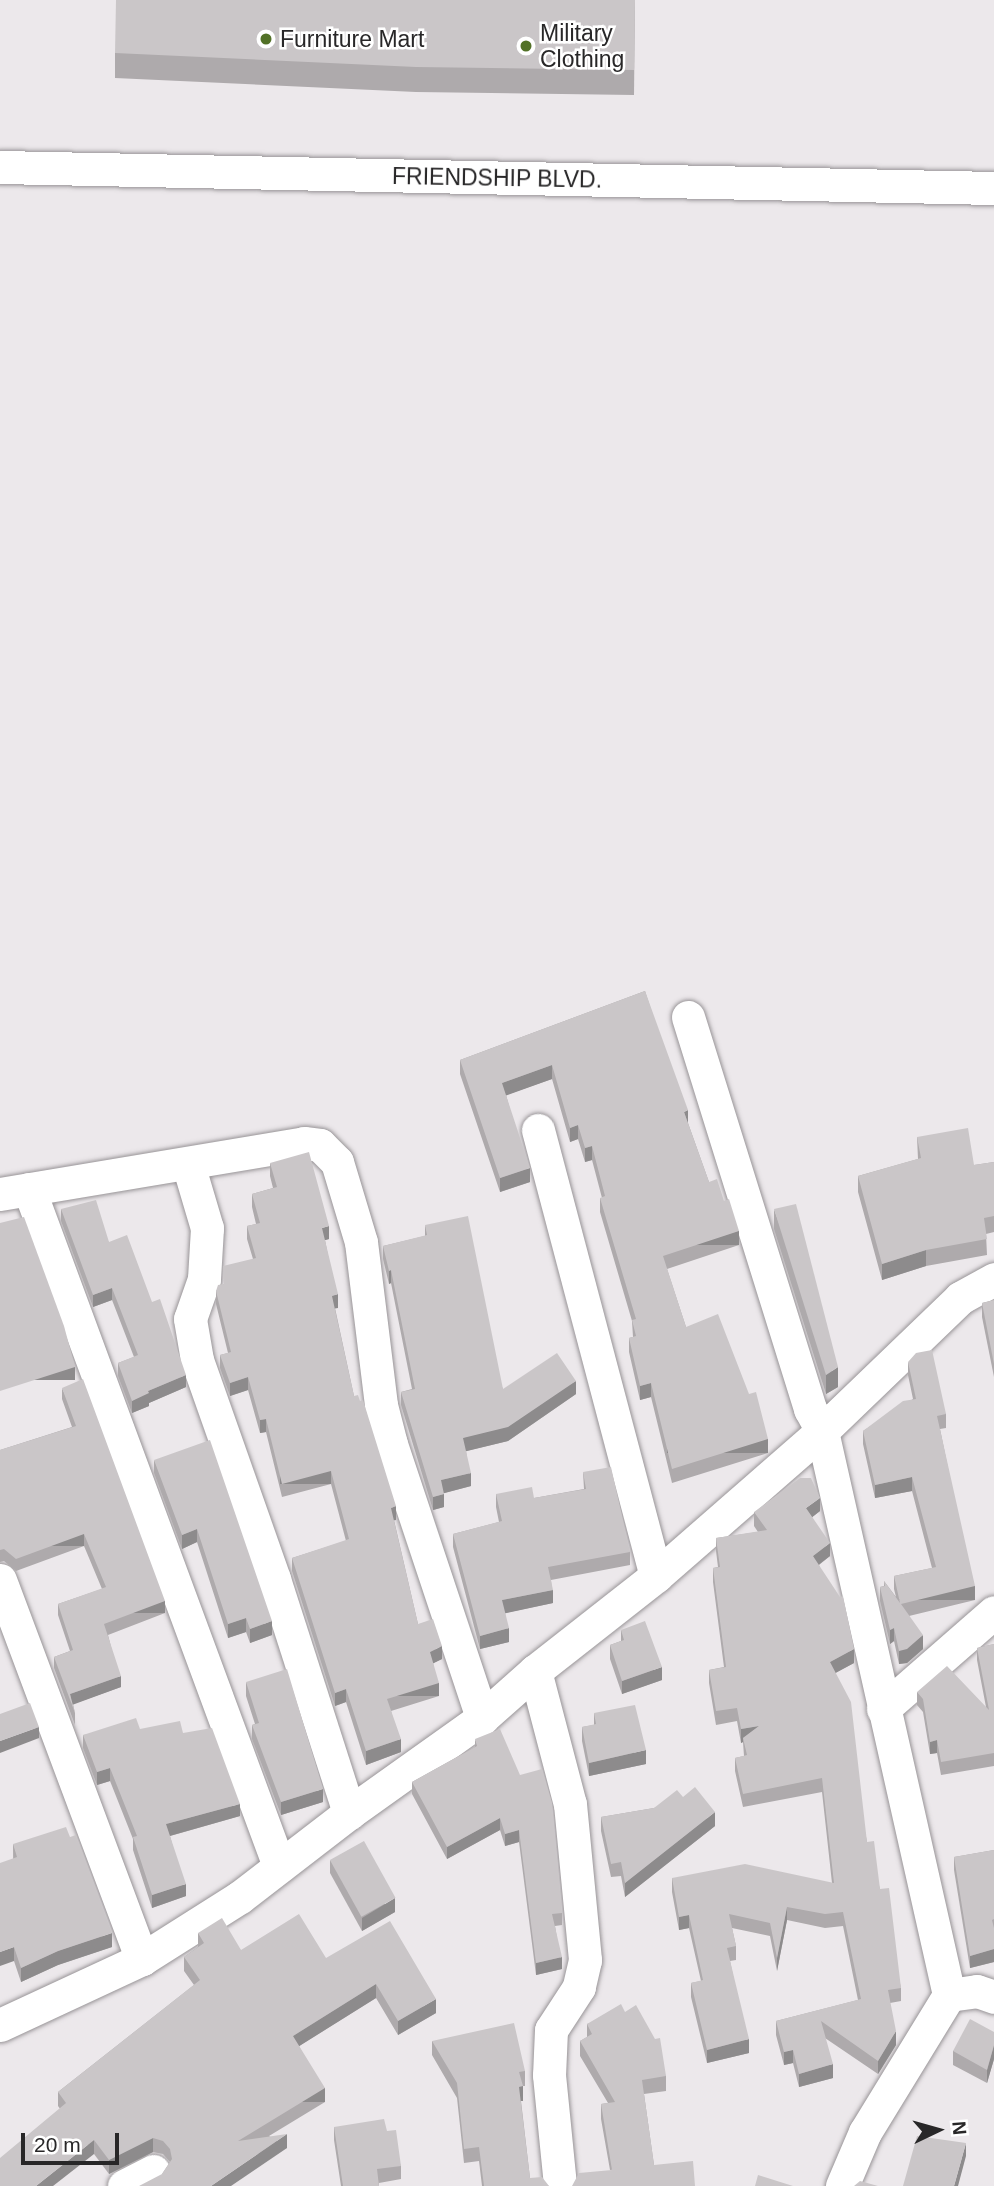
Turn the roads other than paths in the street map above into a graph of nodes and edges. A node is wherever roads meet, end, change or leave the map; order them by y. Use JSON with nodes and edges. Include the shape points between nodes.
{"nodes":[{"id":1,"x":0,"y":167,"type":"edge"},
{"id":2,"x":994,"y":188,"type":"edge"},
{"id":3,"x":688,"y":1017,"type":"dead end"},
{"id":4,"x":538,"y":1130,"type":"dead end"},
{"id":5,"x":188,"y":1164,"type":"junction"},
{"id":6,"x":14,"y":1191,"type":"edge"},
{"id":7,"x":994,"y":1279,"type":"edge"},
{"id":8,"x":822,"y":1431,"type":"junction"},
{"id":9,"x":656,"y":1576,"type":"junction"},
{"id":10,"x":0,"y":1580,"type":"edge"},
{"id":11,"x":994,"y":1612,"type":"edge"},
{"id":12,"x":535,"y":1671,"type":"junction"},
{"id":13,"x":883,"y":1709,"type":"junction"},
{"id":14,"x":482,"y":1718,"type":"junction"},
{"id":15,"x":349,"y":1813,"type":"junction"},
{"id":16,"x":279,"y":1866,"type":"junction"},
{"id":17,"x":142,"y":1959,"type":"junction"},
{"id":18,"x":949,"y":1995,"type":"junction"},
{"id":19,"x":994,"y":1997,"type":"edge"},
{"id":20,"x":0,"y":2025,"type":"edge"},
{"id":21,"x":560,"y":2186,"type":"edge"},
{"id":22,"x":842,"y":2186,"type":"edge"}],
"edges":[{"from":1,"to":2,"type":"street","name":"FRIENDSHIP BLVD."},
{"from":3,"to":8,"type":"street","via":[[810,1409]]},
{"from":4,"to":9,"type":"street"},
{"from":5,"to":6,"type":"street"},
{"from":5,"to":14,"type":"street","via":[[304,1143],[320,1145],[337,1163],[361,1242],[381,1405],[391,1444]]},
{"from":5,"to":15,"type":"street","via":[[207,1228],[204,1279],[190,1319],[197,1360]]},
{"from":6,"to":16,"type":"street"},
{"from":7,"to":8,"type":"street","via":[[960,1298]]},
{"from":8,"to":9,"type":"street"},
{"from":8,"to":13,"type":"street"},
{"from":9,"to":12,"type":"street"},
{"from":10,"to":17,"type":"street"},
{"from":11,"to":13,"type":"street"},
{"from":12,"to":14,"type":"street"},
{"from":12,"to":21,"type":"street","via":[[570,1804],[585,1961],[579,1987],[551,2030],[549,2075]]},
{"from":13,"to":18,"type":"street"},
{"from":14,"to":15,"type":"street"},
{"from":15,"to":16,"type":"street"},
{"from":16,"to":17,"type":"street","via":[[240,1897]]},
{"from":17,"to":20,"type":"street"},
{"from":18,"to":19,"type":"street","via":[[977,1991]]},
{"from":18,"to":22,"type":"street","via":[[865,2132]]}]}
